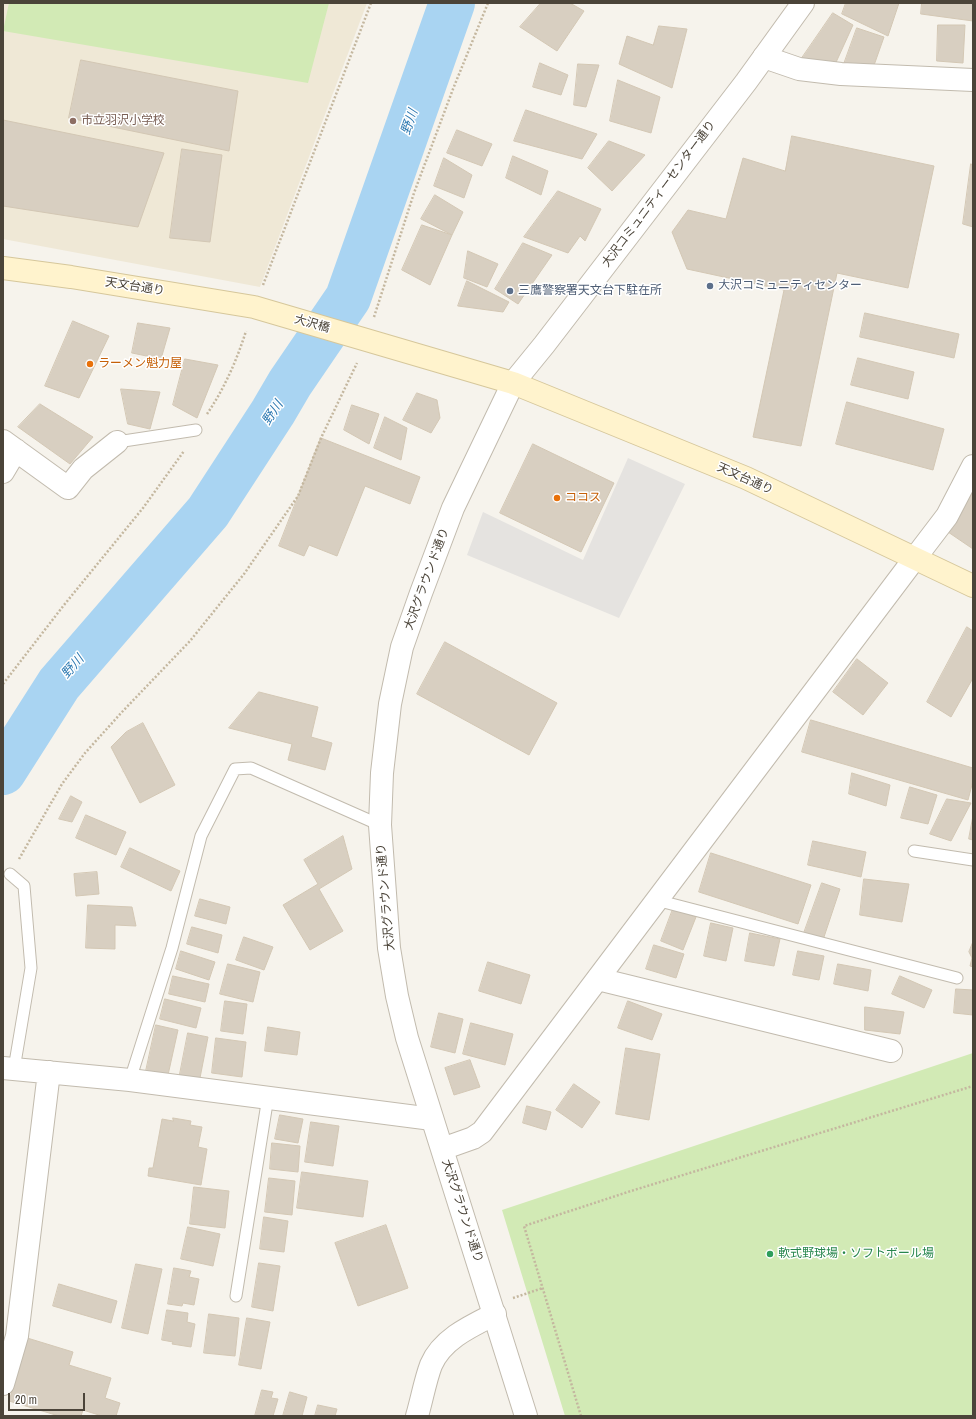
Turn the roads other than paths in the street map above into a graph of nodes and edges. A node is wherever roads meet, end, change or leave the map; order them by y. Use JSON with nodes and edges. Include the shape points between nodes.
{"nodes":[{"id":1,"x":803,"y":3,"type":"edge"},
{"id":2,"x":764,"y":57,"type":"junction"},
{"id":3,"x":973,"y":80,"type":"edge"},
{"id":4,"x":3,"y":268,"type":"edge"},
{"id":5,"x":260,"y":309,"type":"joint"},
{"id":6,"x":513,"y":383,"type":"junction"},
{"id":7,"x":196,"y":430,"type":"road end"},
{"id":8,"x":117,"y":442,"type":"joint"},
{"id":9,"x":9,"y":445,"type":"edge"},
{"id":10,"x":973,"y":466,"type":"edge"},
{"id":11,"x":3,"y":472,"type":"edge"},
{"id":12,"x":915,"y":558,"type":"junction"},
{"id":13,"x":973,"y":586,"type":"edge"},
{"id":14,"x":380,"y":825,"type":"junction"},
{"id":15,"x":914,"y":851,"type":"dead end"},
{"id":16,"x":973,"y":860,"type":"edge"},
{"id":17,"x":10,"y":874,"type":"road end"},
{"id":18,"x":656,"y":900,"type":"junction"},
{"id":19,"x":957,"y":978,"type":"dead end"},
{"id":20,"x":598,"y":979,"type":"junction"},
{"id":21,"x":890,"y":1051,"type":"dead end"},
{"id":22,"x":8,"y":1069,"type":"edge"},
{"id":23,"x":49,"y":1072,"type":"junction"},
{"id":24,"x":130,"y":1080,"type":"junction"},
{"id":25,"x":268,"y":1098,"type":"junction"},
{"id":26,"x":432,"y":1119,"type":"junction"},
{"id":27,"x":442,"y":1149,"type":"junction"},
{"id":28,"x":236,"y":1296,"type":"dead end"},
{"id":29,"x":494,"y":1314,"type":"junction"},
{"id":30,"x":3,"y":1384,"type":"edge"},
{"id":31,"x":417,"y":1416,"type":"edge"},
{"id":32,"x":526,"y":1416,"type":"edge"}],
"edges":[{"from":1,"to":2,"type":"street","name":"大沢コミュニティーセンター通り"},
{"from":2,"to":3,"type":"street","via":[[798,69],[841,74]]},
{"from":2,"to":6,"type":"street","name":"大沢コミュニティーセンター通り"},
{"from":4,"to":5,"type":"main road","name":"天文台通り"},
{"from":5,"to":6,"type":"main road","name":"大沢橋"},
{"from":6,"to":12,"type":"main road","name":"天文台通り","via":[[746,478]]},
{"from":6,"to":14,"type":"street","name":"大沢グラウンド通り","via":[[453,508],[402,647],[390,704],[382,772]]},
{"from":7,"to":8,"type":"lane"},
{"from":8,"to":9,"type":"street","via":[[82,469],[68,488]]},
{"from":9,"to":11,"type":"street"},
{"from":10,"to":12,"type":"street","via":[[947,516]]},
{"from":12,"to":13,"type":"main road","name":"天文台通り"},
{"from":12,"to":18,"type":"street"},
{"from":14,"to":24,"type":"lane","via":[[251,768],[234,769],[201,836],[172,948]]},
{"from":14,"to":26,"type":"street","name":"大沢グラウンド通り","via":[[389,948],[397,996]]},
{"from":15,"to":16,"type":"lane"},
{"from":17,"to":22,"type":"lane","via":[[24,886],[31,968]]},
{"from":18,"to":19,"type":"lane"},
{"from":18,"to":20,"type":"street"},
{"from":20,"to":21,"type":"street"},
{"from":20,"to":27,"type":"street","via":[[482,1132],[473,1138]]},
{"from":22,"to":23,"type":"street"},
{"from":23,"to":24,"type":"street"},
{"from":23,"to":30,"type":"street","via":[[17,1336]]},
{"from":24,"to":25,"type":"street"},
{"from":25,"to":26,"type":"street"},
{"from":25,"to":28,"type":"lane"},
{"from":26,"to":27,"type":"street","name":"大沢グラウンド通り"},
{"from":27,"to":29,"type":"street","name":"大沢グラウンド通り"},
{"from":29,"to":31,"type":"street","via":[[463,1330],[443,1348],[432,1364]]},
{"from":29,"to":32,"type":"street","name":"大沢グラウンド通り"}]}
